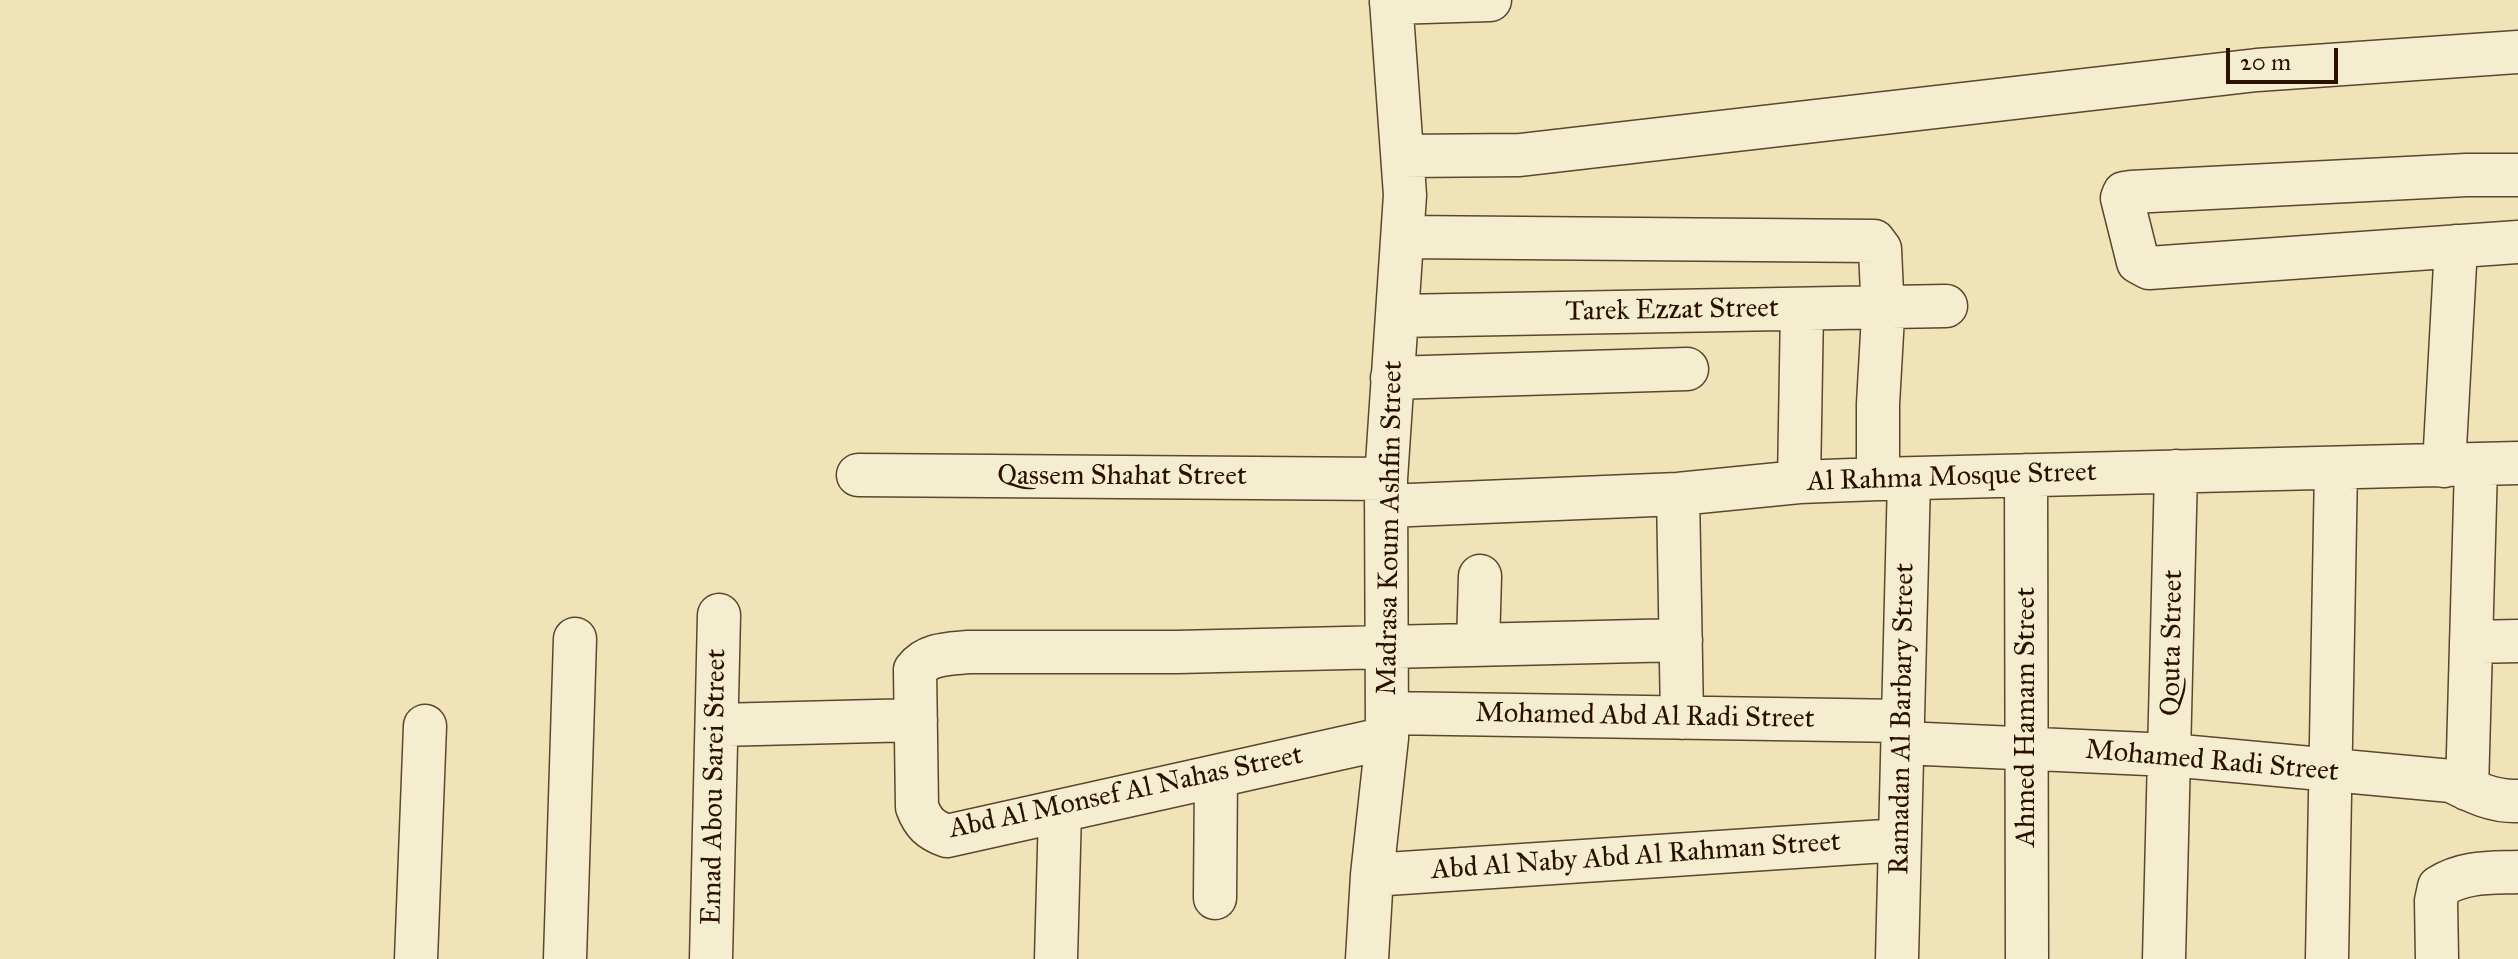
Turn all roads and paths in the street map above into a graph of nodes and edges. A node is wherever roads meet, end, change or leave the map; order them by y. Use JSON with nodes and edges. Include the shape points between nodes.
{"nodes":[{"id":1,"x":1490,"y":0,"type":"edge"},
{"id":2,"x":1391,"y":1,"type":"edge"},
{"id":3,"x":2518,"y":52,"type":"edge"},
{"id":4,"x":1404,"y":156,"type":"junction"},
{"id":5,"x":2518,"y":175,"type":"edge"},
{"id":6,"x":1403,"y":237,"type":"junction"},
{"id":7,"x":2518,"y":242,"type":"edge"},
{"id":8,"x":2456,"y":246,"type":"junction"},
{"id":9,"x":1946,"y":306,"type":"dead end"},
{"id":10,"x":1882,"y":307,"type":"junction"},
{"id":11,"x":1802,"y":309,"type":"junction"},
{"id":12,"x":1397,"y":316,"type":"junction"},
{"id":13,"x":1687,"y":369,"type":"dead end"},
{"id":14,"x":1392,"y":378,"type":"junction"},
{"id":15,"x":2518,"y":463,"type":"edge"},
{"id":16,"x":2460,"y":466,"type":"junction"},
{"id":17,"x":2336,"y":468,"type":"junction"},
{"id":18,"x":2176,"y":471,"type":"junction"},
{"id":19,"x":858,"y":475,"type":"dead end"},
{"id":20,"x":2026,"y":475,"type":"junction"},
{"id":21,"x":1894,"y":479,"type":"junction"},
{"id":22,"x":1799,"y":482,"type":"junction"},
{"id":23,"x":1386,"y":492,"type":"junction"},
{"id":24,"x":1678,"y":494,"type":"junction"},
{"id":25,"x":1480,"y":576,"type":"dead end"},
{"id":26,"x":719,"y":615,"type":"dead end"},
{"id":27,"x":575,"y":639,"type":"dead end"},
{"id":28,"x":1681,"y":640,"type":"junction"},
{"id":29,"x":2518,"y":641,"type":"edge"},
{"id":30,"x":2471,"y":642,"type":"junction"},
{"id":31,"x":1478,"y":645,"type":"junction"},
{"id":32,"x":1387,"y":647,"type":"junction"},
{"id":33,"x":1682,"y":718,"type":"junction"},
{"id":34,"x":916,"y":720,"type":"junction"},
{"id":35,"x":718,"y":725,"type":"junction"},
{"id":36,"x":425,"y":726,"type":"dead end"},
{"id":37,"x":1387,"y":726,"type":"junction"},
{"id":38,"x":1903,"y":732,"type":"junction"},
{"id":39,"x":2027,"y":749,"type":"junction"},
{"id":40,"x":2170,"y":755,"type":"junction"},
{"id":41,"x":2331,"y":772,"type":"junction"},
{"id":42,"x":1216,"y":776,"type":"junction"},
{"id":43,"x":2467,"y":789,"type":"junction"},
{"id":44,"x":2518,"y":801,"type":"edge"},
{"id":45,"x":1060,"y":811,"type":"junction"},
{"id":46,"x":1900,"y":840,"type":"junction"},
{"id":47,"x":2518,"y":872,"type":"edge"},
{"id":48,"x":1372,"y":875,"type":"junction"},
{"id":49,"x":1215,"y":898,"type":"dead end"},
{"id":50,"x":416,"y":959,"type":"edge"},
{"id":51,"x":565,"y":959,"type":"edge"},
{"id":52,"x":711,"y":959,"type":"edge"},
{"id":53,"x":1056,"y":959,"type":"edge"},
{"id":54,"x":1367,"y":959,"type":"edge"},
{"id":55,"x":1897,"y":959,"type":"edge"},
{"id":56,"x":2027,"y":959,"type":"edge"},
{"id":57,"x":2164,"y":959,"type":"edge"},
{"id":58,"x":2327,"y":959,"type":"edge"},
{"id":59,"x":2437,"y":959,"type":"edge"}],
"edges":[{"from":1,"to":2,"type":"street"},
{"from":2,"to":4,"type":"street","name":"Madrasa Koum Ashfin Street"},
{"from":3,"to":4,"type":"street","via":[[2257,70],[1520,155]]},
{"from":4,"to":6,"type":"street","name":"Madrasa Koum Ashfin Street"},
{"from":5,"to":8,"type":"street","via":[[2131,192],[2122,198],[2138,262],[2149,268]]},
{"from":6,"to":10,"type":"street","name":"Ramadan Al Barbary Street","via":[[1874,241],[1880,249]]},
{"from":6,"to":12,"type":"street","name":"Madrasa Koum Ashfin Street"},
{"from":7,"to":8,"type":"street"},
{"from":8,"to":16,"type":"street"},
{"from":9,"to":10,"type":"street","name":"Tarek Ezzat Street"},
{"from":10,"to":11,"type":"street","name":"Tarek Ezzat Street"},
{"from":10,"to":21,"type":"street","name":"Ramadan Al Barbary Street"},
{"from":11,"to":12,"type":"street","name":"Tarek Ezzat Street"},
{"from":11,"to":22,"type":"street"},
{"from":12,"to":14,"type":"street","name":"Madrasa Koum Ashfin Street"},
{"from":13,"to":14,"type":"street"},
{"from":14,"to":23,"type":"street","name":"Madrasa Koum Ashfin Street"},
{"from":15,"to":16,"type":"street","name":"Al Rahma Mosque Street"},
{"from":16,"to":17,"type":"street","name":"Al Rahma Mosque Street"},
{"from":16,"to":30,"type":"street"},
{"from":17,"to":18,"type":"street","name":"Al Rahma Mosque Street"},
{"from":17,"to":41,"type":"street"},
{"from":18,"to":20,"type":"street","name":"Al Rahma Mosque Street"},
{"from":18,"to":40,"type":"street","name":"Qouta Street"},
{"from":19,"to":23,"type":"street","name":"Qassem Shahat Street"},
{"from":20,"to":21,"type":"street","name":"Al Rahma Mosque Street"},
{"from":20,"to":39,"type":"street","name":"Ahmed Hamam Street"},
{"from":21,"to":22,"type":"street","name":"Al Rahma Mosque Street"},
{"from":21,"to":38,"type":"street","name":"Ramadan Al Barbary Street"},
{"from":22,"to":24,"type":"street","name":"Al Rahma Mosque Street"},
{"from":23,"to":24,"type":"street","name":"Al Rahma Mosque Street"},
{"from":23,"to":32,"type":"street","name":"Madrasa Koum Ashfin Street"},
{"from":24,"to":28,"type":"street"},
{"from":25,"to":31,"type":"street"},
{"from":26,"to":35,"type":"street","name":"Emad Abou Sarei Street"},
{"from":27,"to":51,"type":"street"},
{"from":28,"to":31,"type":"street"},
{"from":28,"to":33,"type":"street"},
{"from":29,"to":30,"type":"street"},
{"from":30,"to":43,"type":"street"},
{"from":31,"to":32,"type":"street"},
{"from":32,"to":34,"type":"street","name":"Abd Al Monsef Al Nahas Street","via":[[936,655],[915,670]]},
{"from":32,"to":37,"type":"street","name":"Madrasa Koum Ashfin Street"},
{"from":33,"to":37,"type":"street","name":"Mohamed Abd Al Radi Street"},
{"from":33,"to":38,"type":"street","name":"Mohamed Abd Al Radi Street"},
{"from":34,"to":35,"type":"street"},
{"from":34,"to":45,"type":"street","name":"Abd Al Monsef Al Nahas Street","via":[[917,807],[933,831],[947,836]]},
{"from":35,"to":52,"type":"street","name":"Emad Abou Sarei Street"},
{"from":36,"to":50,"type":"street"},
{"from":37,"to":42,"type":"street","name":"Abd Al Monsef Al Nahas Street"},
{"from":37,"to":48,"type":"street","name":"Madrasa Koum Ashfin Street"},
{"from":38,"to":39,"type":"street","name":"Mohamed Radi Street"},
{"from":38,"to":46,"type":"street","name":"Ramadan Al Barbary Street"},
{"from":39,"to":40,"type":"street","name":"Mohamed Radi Street"},
{"from":39,"to":56,"type":"street","name":"Ahmed Hamam Street"},
{"from":40,"to":41,"type":"street","name":"Mohamed Radi Street"},
{"from":40,"to":57,"type":"street","name":"Qouta Street"},
{"from":41,"to":43,"type":"street","name":"Mohamed Radi Street","via":[[2451,781]]},
{"from":41,"to":58,"type":"street"},
{"from":42,"to":45,"type":"street","name":"Abd Al Monsef Al Nahas Street"},
{"from":42,"to":49,"type":"street"},
{"from":43,"to":44,"type":"street","name":"Mohamed Radi Street"},
{"from":45,"to":53,"type":"street"},
{"from":46,"to":48,"type":"street","name":"Abd Al Naby Abd Al Rahman Street"},
{"from":46,"to":55,"type":"street","name":"Ramadan Al Barbary Street"},
{"from":47,"to":59,"type":"street","via":[[2469,874],[2439,887]]},
{"from":48,"to":54,"type":"street","name":"Madrasa Koum Ashfin Street"}]}
